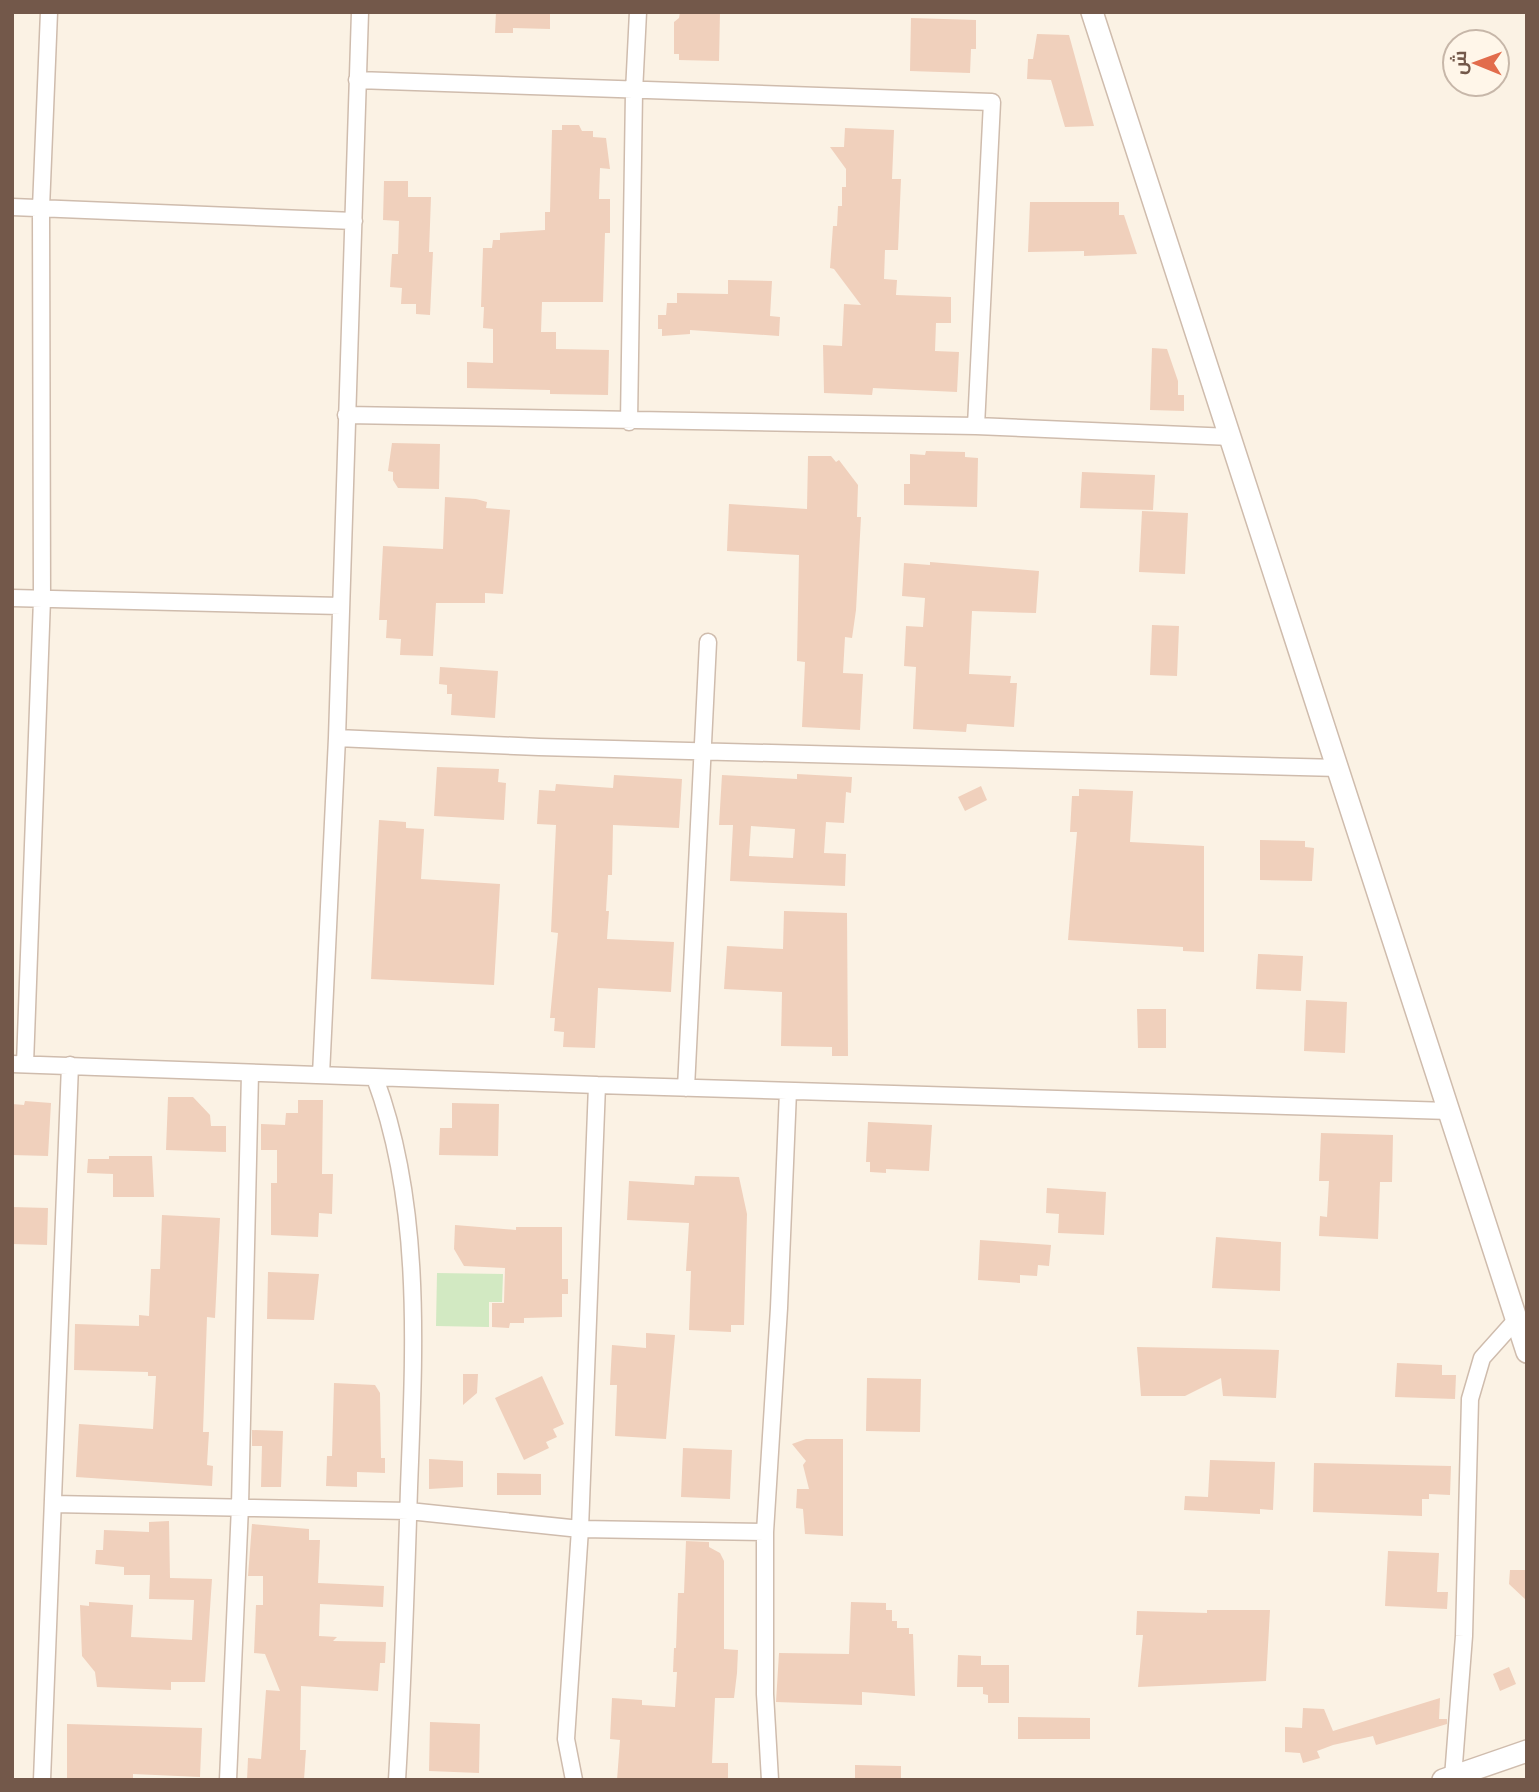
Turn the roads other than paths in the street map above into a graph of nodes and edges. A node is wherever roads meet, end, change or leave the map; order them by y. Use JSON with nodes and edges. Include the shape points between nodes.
{"nodes":[{"id":1,"x":49,"y":12,"type":"edge"},
{"id":2,"x":360,"y":12,"type":"edge"},
{"id":3,"x":638,"y":12,"type":"edge"},
{"id":4,"x":1091,"y":12,"type":"edge"},
{"id":5,"x":357,"y":80,"type":"junction"},
{"id":6,"x":634,"y":92,"type":"junction"},
{"id":7,"x":12,"y":207,"type":"edge"},
{"id":8,"x":41,"y":208,"type":"junction"},
{"id":9,"x":354,"y":221,"type":"junction"},
{"id":10,"x":346,"y":415,"type":"junction"},
{"id":11,"x":629,"y":422,"type":"junction"},
{"id":12,"x":976,"y":426,"type":"junction"},
{"id":13,"x":1231,"y":437,"type":"junction"},
{"id":14,"x":12,"y":598,"type":"edge"},
{"id":15,"x":42,"y":599,"type":"junction"},
{"id":16,"x":341,"y":606,"type":"junction"},
{"id":17,"x":708,"y":642,"type":"dead end"},
{"id":18,"x":337,"y":738,"type":"junction"},
{"id":19,"x":701,"y":751,"type":"junction"},
{"id":20,"x":1339,"y":768,"type":"junction"},
{"id":21,"x":19,"y":1064,"type":"edge"},
{"id":22,"x":70,"y":1065,"type":"junction"},
{"id":23,"x":250,"y":1073,"type":"junction"},
{"id":24,"x":321,"y":1075,"type":"junction"},
{"id":25,"x":375,"y":1078,"type":"junction"},
{"id":26,"x":597,"y":1085,"type":"junction"},
{"id":27,"x":686,"y":1088,"type":"junction"},
{"id":28,"x":788,"y":1091,"type":"junction"},
{"id":29,"x":1449,"y":1111,"type":"junction"},
{"id":30,"x":1516,"y":1320,"type":"junction"},
{"id":31,"x":1527,"y":1352,"type":"edge"},
{"id":32,"x":53,"y":1504,"type":"junction"},
{"id":33,"x":240,"y":1506,"type":"junction"},
{"id":34,"x":409,"y":1511,"type":"junction"},
{"id":35,"x":580,"y":1529,"type":"junction"},
{"id":36,"x":765,"y":1532,"type":"junction"},
{"id":37,"x":1527,"y":1751,"type":"edge"},
{"id":38,"x":1448,"y":1778,"type":"edge"},
{"id":39,"x":42,"y":1780,"type":"edge"},
{"id":40,"x":228,"y":1780,"type":"edge"},
{"id":41,"x":397,"y":1780,"type":"edge"},
{"id":42,"x":574,"y":1780,"type":"edge"},
{"id":43,"x":770,"y":1780,"type":"edge"}],
"edges":[{"from":1,"to":8,"type":"street"},
{"from":2,"to":5,"type":"street"},
{"from":3,"to":6,"type":"street"},
{"from":4,"to":13,"type":"street"},
{"from":5,"to":6,"type":"street"},
{"from":5,"to":9,"type":"street"},
{"from":6,"to":11,"type":"street"},
{"from":6,"to":12,"type":"street","via":[[992,102]]},
{"from":7,"to":8,"type":"street"},
{"from":8,"to":9,"type":"street"},
{"from":8,"to":15,"type":"street"},
{"from":9,"to":10,"type":"street"},
{"from":10,"to":11,"type":"street"},
{"from":10,"to":16,"type":"street"},
{"from":11,"to":12,"type":"street"},
{"from":12,"to":13,"type":"street"},
{"from":13,"to":20,"type":"street"},
{"from":14,"to":15,"type":"street"},
{"from":15,"to":16,"type":"street"},
{"from":15,"to":21,"type":"street"},
{"from":16,"to":18,"type":"street"},
{"from":17,"to":19,"type":"street"},
{"from":18,"to":19,"type":"street"},
{"from":18,"to":24,"type":"street"},
{"from":19,"to":20,"type":"street"},
{"from":19,"to":27,"type":"street"},
{"from":20,"to":29,"type":"street"},
{"from":21,"to":22,"type":"street"},
{"from":22,"to":23,"type":"street"},
{"from":22,"to":32,"type":"street"},
{"from":23,"to":24,"type":"street"},
{"from":23,"to":33,"type":"street"},
{"from":24,"to":25,"type":"street"},
{"from":25,"to":26,"type":"street"},
{"from":25,"to":34,"type":"street","via":[[391,1123],[407,1223],[414,1358]]},
{"from":26,"to":27,"type":"street"},
{"from":26,"to":35,"type":"street"},
{"from":27,"to":28,"type":"street"},
{"from":28,"to":29,"type":"street"},
{"from":28,"to":36,"type":"street"},
{"from":29,"to":30,"type":"street"},
{"from":30,"to":31,"type":"street"},
{"from":30,"to":38,"type":"street","via":[[1482,1358],[1470,1399],[1464,1636]]},
{"from":32,"to":33,"type":"street"},
{"from":32,"to":39,"type":"street"},
{"from":33,"to":34,"type":"street"},
{"from":33,"to":40,"type":"street"},
{"from":34,"to":35,"type":"street"},
{"from":34,"to":41,"type":"street"},
{"from":35,"to":36,"type":"street"},
{"from":35,"to":42,"type":"street","via":[[566,1738]]},
{"from":36,"to":43,"type":"street"},
{"from":37,"to":38,"type":"street"}]}
